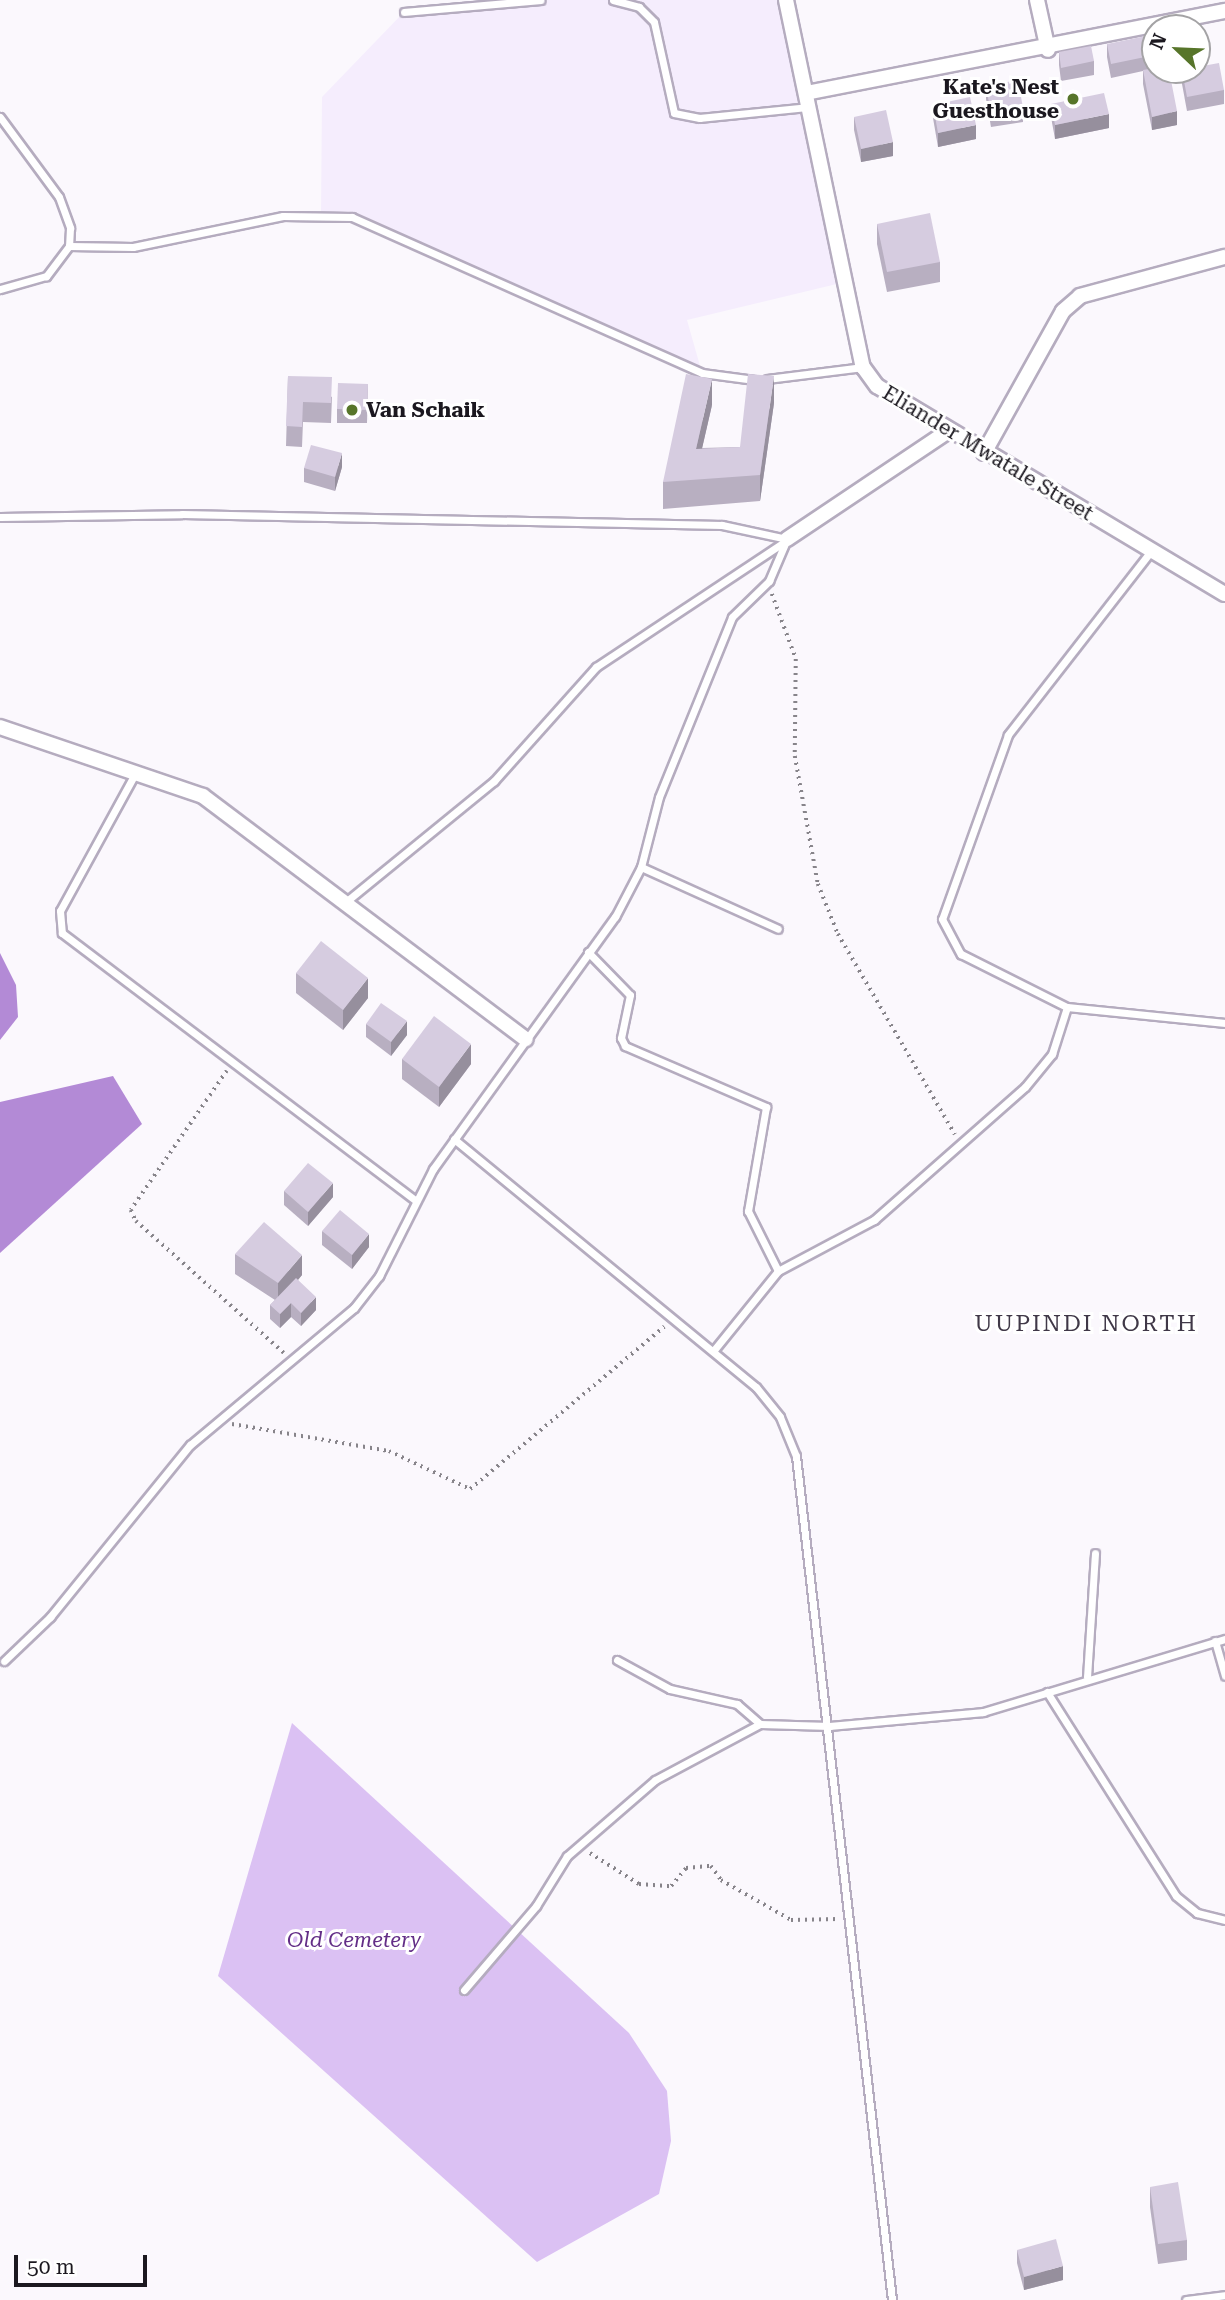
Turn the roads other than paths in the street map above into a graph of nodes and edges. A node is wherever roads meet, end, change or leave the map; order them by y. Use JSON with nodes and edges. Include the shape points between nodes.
{"nodes":[{"id":1,"x":540,"y":0,"type":"edge"},
{"id":2,"x":613,"y":0,"type":"edge"},
{"id":3,"x":786,"y":0,"type":"edge"},
{"id":4,"x":1037,"y":0,"type":"edge"},
{"id":5,"x":1225,"y":11,"type":"edge"},
{"id":6,"x":404,"y":12,"type":"dead end"},
{"id":7,"x":1048,"y":50,"type":"junction"},
{"id":8,"x":807,"y":100,"type":"junction"},
{"id":9,"x":0,"y":117,"type":"edge"},
{"id":10,"x":68,"y":246,"type":"junction"},
{"id":11,"x":1225,"y":257,"type":"edge"},
{"id":12,"x":0,"y":289,"type":"edge"},
{"id":13,"x":863,"y":367,"type":"junction"},
{"id":14,"x":947,"y":432,"type":"junction"},
{"id":15,"x":984,"y":453,"type":"junction"},
{"id":16,"x":0,"y":517,"type":"edge"},
{"id":17,"x":787,"y":539,"type":"junction"},
{"id":18,"x":1151,"y":551,"type":"junction"},
{"id":19,"x":1225,"y":594,"type":"edge"},
{"id":20,"x":0,"y":727,"type":"edge"},
{"id":21,"x":137,"y":772,"type":"junction"},
{"id":22,"x":641,"y":867,"type":"junction"},
{"id":23,"x":348,"y":900,"type":"junction"},
{"id":24,"x":778,"y":929,"type":"dead end"},
{"id":25,"x":588,"y":952,"type":"junction"},
{"id":26,"x":1067,"y":1007,"type":"junction"},
{"id":27,"x":1225,"y":1023,"type":"edge"},
{"id":28,"x":526,"y":1039,"type":"junction"},
{"id":29,"x":454,"y":1139,"type":"junction"},
{"id":30,"x":416,"y":1201,"type":"junction"},
{"id":31,"x":778,"y":1270,"type":"junction"},
{"id":32,"x":714,"y":1350,"type":"junction"},
{"id":33,"x":1095,"y":1553,"type":"dead end"},
{"id":34,"x":1225,"y":1639,"type":"edge"},
{"id":35,"x":1215,"y":1641,"type":"junction"},
{"id":36,"x":617,"y":1660,"type":"dead end"},
{"id":37,"x":4,"y":1661,"type":"dead end"},
{"id":38,"x":1225,"y":1675,"type":"edge"},
{"id":39,"x":1087,"y":1677,"type":"junction"},
{"id":40,"x":1047,"y":1692,"type":"junction"},
{"id":41,"x":760,"y":1724,"type":"junction"},
{"id":42,"x":830,"y":1726,"type":"junction"},
{"id":43,"x":1225,"y":1920,"type":"edge"},
{"id":44,"x":464,"y":1990,"type":"dead end"},
{"id":45,"x":1225,"y":2295,"type":"edge"},
{"id":46,"x":892,"y":2300,"type":"edge"},
{"id":47,"x":1186,"y":2300,"type":"edge"}],
"edges":[{"from":1,"to":6,"type":"lane"},
{"from":2,"to":8,"type":"lane","via":[[639,7],[654,22],[674,113],[700,118]]},
{"from":3,"to":8,"type":"street","name":"Eliander Mwatale Street"},
{"from":4,"to":7,"type":"street"},
{"from":5,"to":7,"type":"street"},
{"from":7,"to":8,"type":"street"},
{"from":8,"to":13,"type":"street","name":"Eliander Mwatale Street"},
{"from":9,"to":10,"type":"lane","via":[[59,197],[70,228]]},
{"from":10,"to":12,"type":"lane","via":[[46,276]]},
{"from":10,"to":13,"type":"lane","via":[[133,247],[283,216],[352,218],[723,380]]},
{"from":11,"to":15,"type":"street","via":[[1080,296],[1063,311]]},
{"from":13,"to":14,"type":"street","name":"Eliander Mwatale Street","via":[[877,386]]},
{"from":14,"to":15,"type":"street","name":"Eliander Mwatale Street"},
{"from":14,"to":17,"type":"street"},
{"from":15,"to":18,"type":"street","name":"Eliander Mwatale Street"},
{"from":16,"to":17,"type":"lane","via":[[182,514],[722,525]]},
{"from":17,"to":22,"type":"lane","via":[[769,581],[732,617],[659,797]]},
{"from":17,"to":23,"type":"lane","via":[[596,667],[494,781]]},
{"from":18,"to":19,"type":"street","name":"Eliander Mwatale Street"},
{"from":18,"to":26,"type":"lane","via":[[1008,735],[942,919],[961,954]]},
{"from":20,"to":21,"type":"street"},
{"from":21,"to":23,"type":"street","via":[[225,810]]},
{"from":21,"to":30,"type":"lane","via":[[58,923],[62,933]]},
{"from":22,"to":24,"type":"lane"},
{"from":22,"to":25,"type":"lane"},
{"from":23,"to":28,"type":"street"},
{"from":25,"to":28,"type":"lane"},
{"from":25,"to":31,"type":"lane","via":[[631,995],[621,1038],[625,1046],[766,1107],[748,1211]]},
{"from":26,"to":27,"type":"lane"},
{"from":26,"to":31,"type":"lane","via":[[1042,1069],[961,1143],[874,1220]]},
{"from":28,"to":29,"type":"lane"},
{"from":29,"to":30,"type":"lane"},
{"from":29,"to":32,"type":"lane"},
{"from":30,"to":37,"type":"lane","via":[[355,1308],[219,1421],[155,1484],[50,1617]]},
{"from":31,"to":32,"type":"lane"},
{"from":32,"to":42,"type":"lane","via":[[780,1417],[796,1455]]},
{"from":33,"to":39,"type":"lane"},
{"from":34,"to":35,"type":"lane"},
{"from":35,"to":38,"type":"lane"},
{"from":35,"to":39,"type":"lane"},
{"from":36,"to":41,"type":"lane","via":[[670,1689],[737,1704]]},
{"from":39,"to":40,"type":"lane"},
{"from":40,"to":42,"type":"lane","via":[[982,1712]]},
{"from":40,"to":43,"type":"lane","via":[[1176,1896],[1197,1913]]},
{"from":41,"to":42,"type":"lane"},
{"from":41,"to":44,"type":"lane","via":[[655,1780],[580,1845],[499,1955]]},
{"from":42,"to":46,"type":"lane"},
{"from":45,"to":47,"type":"lane"}]}
